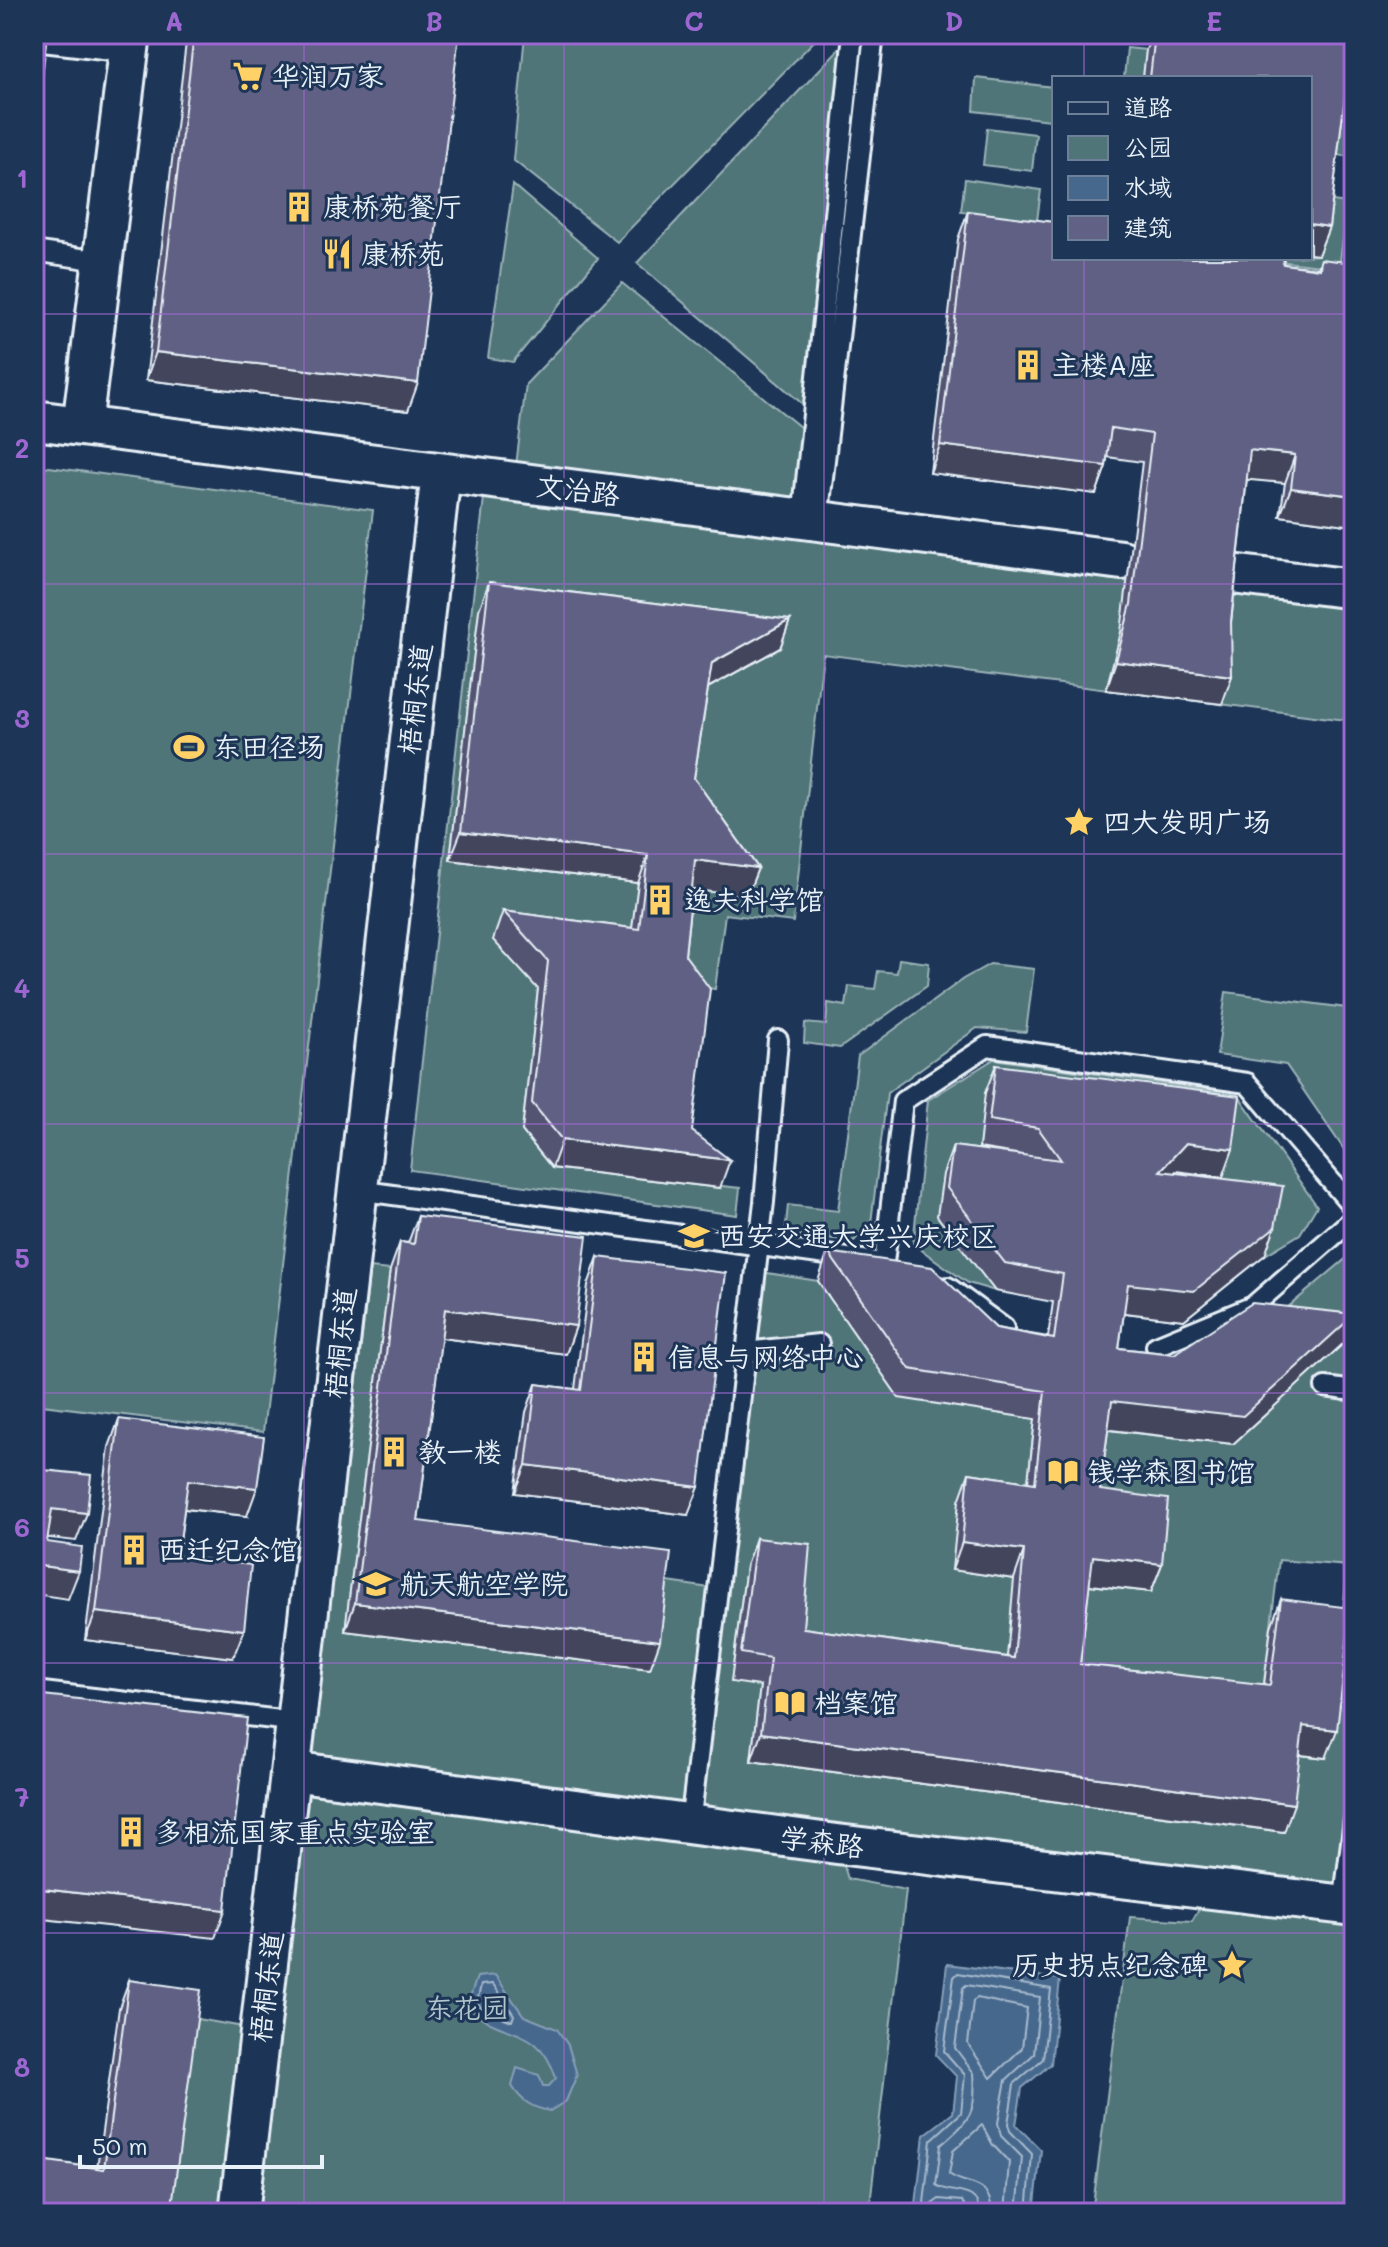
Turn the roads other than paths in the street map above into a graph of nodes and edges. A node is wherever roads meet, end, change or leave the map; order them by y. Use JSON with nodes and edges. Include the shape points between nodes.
{"nodes":[{"id":1,"x":853,"y":34,"type":"edge"},
{"id":2,"x":874,"y":34,"type":"edge"},
{"id":3,"x":34,"y":41,"type":"edge"},
{"id":4,"x":130,"y":43,"type":"edge"},
{"id":5,"x":34,"y":251,"type":"edge"},
{"id":6,"x":100,"y":261,"type":"junction"},
{"id":7,"x":34,"y":420,"type":"edge"},
{"id":8,"x":82,"y":426,"type":"junction"},
{"id":9,"x":441,"y":473,"type":"junction"},
{"id":10,"x":810,"y":520,"type":"junction"},
{"id":11,"x":1122,"y":560,"type":"dead end"},
{"id":12,"x":1240,"y":575,"type":"edge"},
{"id":13,"x":1354,"y":589,"type":"edge"},
{"id":14,"x":778,"y":1040,"type":"dead end"},
{"id":15,"x":357,"y":1190,"type":"junction"},
{"id":16,"x":1354,"y":1208,"type":"edge"},
{"id":17,"x":1354,"y":1218,"type":"edge"},
{"id":18,"x":757,"y":1247,"type":"junction"},
{"id":19,"x":884,"y":1263,"type":"junction"},
{"id":20,"x":908,"y":1267,"type":"edge"},
{"id":21,"x":931,"y":1272,"type":"edge"},
{"id":22,"x":1004,"y":1328,"type":"edge"},
{"id":23,"x":819,"y":1344,"type":"dead end"},
{"id":24,"x":1156,"y":1346,"type":"dead end"},
{"id":25,"x":745,"y":1352,"type":"junction"},
{"id":26,"x":1325,"y":1387,"type":"edge"},
{"id":27,"x":1354,"y":1391,"type":"edge"},
{"id":28,"x":34,"y":1691,"type":"edge"},
{"id":29,"x":298,"y":1722,"type":"junction"},
{"id":30,"x":291,"y":1771,"type":"junction"},
{"id":31,"x":1354,"y":1819,"type":"edge"},
{"id":32,"x":690,"y":1825,"type":"junction"},
{"id":33,"x":1348,"y":1906,"type":"edge"},
{"id":34,"x":239,"y":2213,"type":"edge"}],
"edges":[{"from":1,"to":10,"type":"lane"},
{"from":2,"to":10,"type":"lane"},
{"from":3,"to":4,"type":"lane"},
{"from":4,"to":6,"type":"street"},
{"from":5,"to":6,"type":"lane"},
{"from":6,"to":8,"type":"street"},
{"from":7,"to":8,"type":"street","name":"文治路"},
{"from":8,"to":9,"type":"street","name":"文治路"},
{"from":9,"to":10,"type":"street","name":"文治路"},
{"from":9,"to":15,"type":"street","name":"梧桐东道"},
{"from":10,"to":11,"type":"street","name":"文治路"},
{"from":12,"to":13,"type":"street"},
{"from":14,"to":18,"type":"lane"},
{"from":15,"to":18,"type":"lane"},
{"from":15,"to":29,"type":"street","name":"梧桐东道"},
{"from":16,"to":19,"type":"lane","via":[[1247,1083],[987,1046],[903,1101]]},
{"from":17,"to":24,"type":"lane","via":[[1253,1306]]},
{"from":18,"to":19,"type":"lane"},
{"from":18,"to":25,"type":"lane"},
{"from":19,"to":20,"type":"lane"},
{"from":21,"to":22,"type":"lane"},
{"from":23,"to":25,"type":"lane"},
{"from":25,"to":32,"type":"lane"},
{"from":26,"to":27,"type":"lane"},
{"from":28,"to":29,"type":"lane"},
{"from":29,"to":30,"type":"street","name":"梧桐东道"},
{"from":30,"to":32,"type":"street","name":"学森路"},
{"from":30,"to":34,"type":"street","name":"梧桐东道"},
{"from":31,"to":33,"type":"lane"},
{"from":32,"to":33,"type":"street","name":"学森路"}]}
